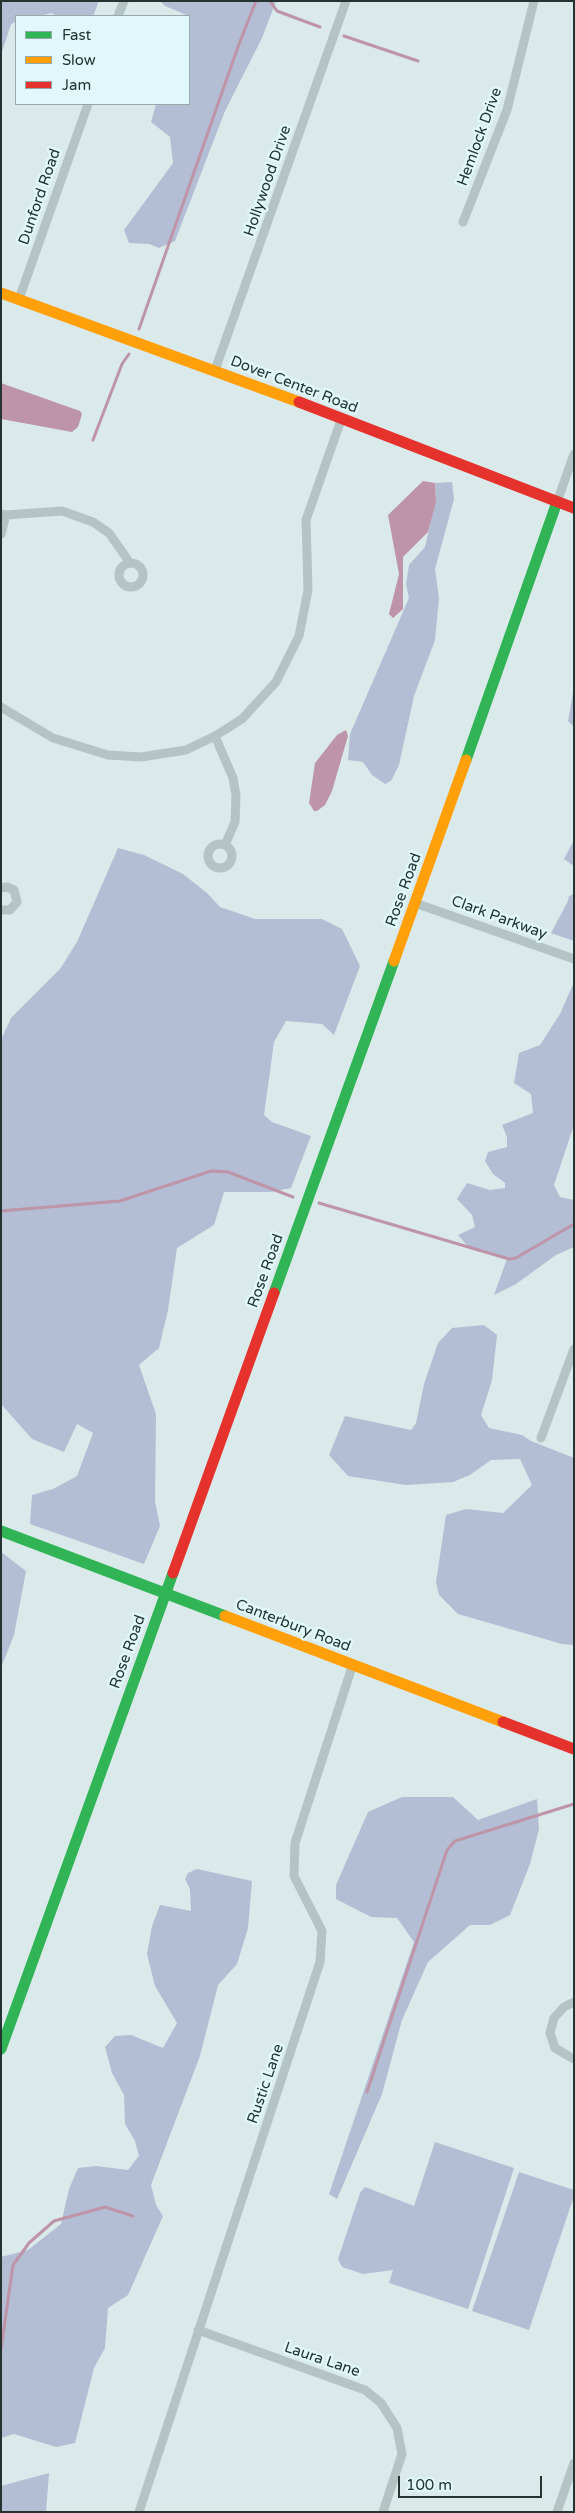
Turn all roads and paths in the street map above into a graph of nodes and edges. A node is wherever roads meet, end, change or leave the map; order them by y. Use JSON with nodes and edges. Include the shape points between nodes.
{"nodes":[{"id":1,"x":124,"y":1,"type":"edge"},
{"id":2,"x":346,"y":1,"type":"edge"},
{"id":3,"x":534,"y":1,"type":"edge"},
{"id":4,"x":118,"y":15,"type":"edge"},
{"id":5,"x":88,"y":105,"type":"edge"},
{"id":6,"x":463,"y":222,"type":"dead end"},
{"id":7,"x":1,"y":293,"type":"edge"},
{"id":8,"x":19,"y":299,"type":"junction"},
{"id":9,"x":216,"y":370,"type":"junction"},
{"id":10,"x":341,"y":420,"type":"junction"},
{"id":11,"x":574,"y":454,"type":"edge"},
{"id":12,"x":557,"y":502,"type":"junction"},
{"id":13,"x":574,"y":508,"type":"edge"},
{"id":14,"x":4,"y":515,"type":"edge"},
{"id":15,"x":1,"y":534,"type":"edge"},
{"id":16,"x":130,"y":563,"type":"dead end"},
{"id":17,"x":1,"y":707,"type":"edge"},
{"id":18,"x":215,"y":736,"type":"junction"},
{"id":19,"x":226,"y":845,"type":"dead end"},
{"id":20,"x":1,"y":888,"type":"edge"},
{"id":21,"x":415,"y":903,"type":"junction"},
{"id":22,"x":1,"y":910,"type":"edge"},
{"id":23,"x":574,"y":959,"type":"edge"},
{"id":24,"x":574,"y":1349,"type":"edge"},
{"id":25,"x":541,"y":1438,"type":"dead end"},
{"id":26,"x":1,"y":1531,"type":"edge"},
{"id":27,"x":165,"y":1594,"type":"junction"},
{"id":28,"x":353,"y":1664,"type":"junction"},
{"id":29,"x":574,"y":1749,"type":"edge"},
{"id":30,"x":574,"y":2002,"type":"edge"},
{"id":31,"x":1,"y":2049,"type":"edge"},
{"id":32,"x":574,"y":2059,"type":"edge"},
{"id":33,"x":198,"y":2330,"type":"junction"},
{"id":34,"x":574,"y":2463,"type":"edge"},
{"id":35,"x":139,"y":2512,"type":"edge"},
{"id":36,"x":382,"y":2512,"type":"edge"},
{"id":37,"x":557,"y":2512,"type":"edge"}],
"edges":[{"from":1,"to":4,"type":"street"},
{"from":2,"to":9,"type":"street","name":"Hollywood Drive"},
{"from":3,"to":6,"type":"street","name":"Hemlock Drive","via":[[508,110]]},
{"from":5,"to":8,"type":"street","name":"Dunford Road"},
{"from":7,"to":8,"type":"street","name":"Dover Center Road"},
{"from":8,"to":9,"type":"street","name":"Dover Center Road"},
{"from":9,"to":10,"type":"street","name":"Dover Center Road"},
{"from":10,"to":12,"type":"street","name":"Dover Center Road"},
{"from":10,"to":18,"type":"street","via":[[306,520],[308,590],[303,625],[295,647],[269,690],[242,719]]},
{"from":11,"to":12,"type":"street"},
{"from":12,"to":13,"type":"street","name":"Dover Center Road"},
{"from":12,"to":21,"type":"street","name":"Rose Road"},
{"from":14,"to":15,"type":"street"},
{"from":14,"to":16,"type":"street","via":[[62,511],[93,522],[109,533]]},
{"from":17,"to":18,"type":"street","via":[[53,738],[108,755],[141,757],[186,750]]},
{"from":18,"to":19,"type":"street","via":[[233,778],[236,795],[235,822]]},
{"from":20,"to":22,"type":"street","via":[[14,890],[17,902],[10,910]]},
{"from":21,"to":23,"type":"street","name":"Clark Parkway"},
{"from":21,"to":27,"type":"street","name":"Rose Road"},
{"from":24,"to":25,"type":"street"},
{"from":26,"to":27,"type":"street","name":"Canterbury Road"},
{"from":27,"to":28,"type":"street","name":"Canterbury Road"},
{"from":27,"to":31,"type":"street","name":"Rose Road"},
{"from":28,"to":29,"type":"street","name":"Canterbury Road"},
{"from":28,"to":33,"type":"street","name":"Rustic Lane","via":[[295,1843],[294,1876],[322,1931],[320,1962]]},
{"from":30,"to":32,"type":"street","via":[[554,2018],[550,2034],[555,2048]]},
{"from":33,"to":35,"type":"street","name":"Rustic Lane"},
{"from":33,"to":36,"type":"street","name":"Laura Lane","via":[[365,2390],[381,2403],[396,2428],[402,2454]]},
{"from":34,"to":37,"type":"street"}]}
